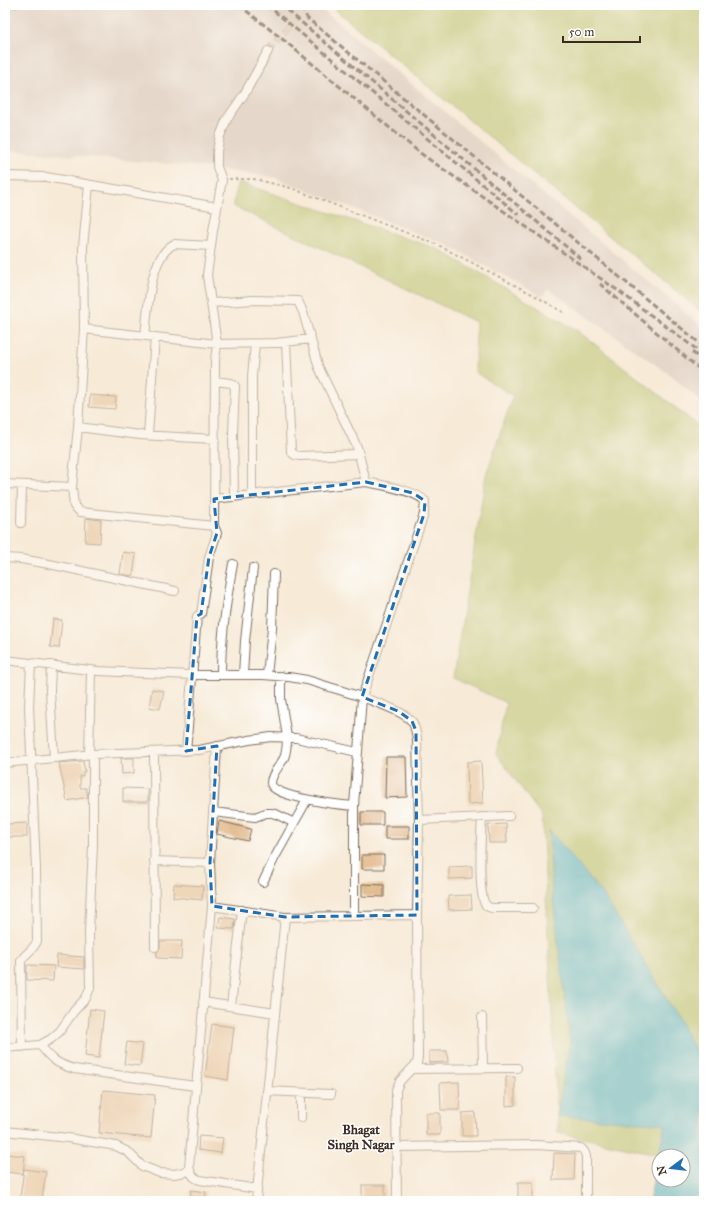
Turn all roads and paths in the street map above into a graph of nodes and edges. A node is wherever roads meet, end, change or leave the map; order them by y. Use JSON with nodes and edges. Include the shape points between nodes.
{"nodes":[{"id":1,"x":268,"y":51,"type":"tunnel mouth"},
{"id":2,"x":5,"y":176,"type":"edge"},
{"id":3,"x":222,"y":180,"type":"junction"},
{"id":4,"x":89,"y":185,"type":"junction"},
{"id":5,"x":217,"y":207,"type":"junction"},
{"id":6,"x":211,"y":246,"type":"junction"},
{"id":7,"x":212,"y":302,"type":"junction"},
{"id":8,"x":565,"y":313,"type":"dead end"},
{"id":9,"x":84,"y":329,"type":"junction"},
{"id":10,"x":145,"y":336,"type":"junction"},
{"id":11,"x":155,"y":337,"type":"junction"},
{"id":12,"x":311,"y":339,"type":"junction"},
{"id":13,"x":286,"y":342,"type":"junction"},
{"id":14,"x":217,"y":344,"type":"junction"},
{"id":15,"x":255,"y":344,"type":"junction"},
{"id":16,"x":215,"y":381,"type":"junction"},
{"id":17,"x":78,"y":427,"type":"junction"},
{"id":18,"x":148,"y":435,"type":"junction"},
{"id":19,"x":215,"y":439,"type":"junction"},
{"id":20,"x":359,"y":454,"type":"junction"},
{"id":21,"x":366,"y":482,"type":"junction"},
{"id":22,"x":5,"y":484,"type":"edge"},
{"id":23,"x":22,"y":485,"type":"junction"},
{"id":24,"x":72,"y":487,"type":"junction"},
{"id":25,"x":252,"y":495,"type":"junction"},
{"id":26,"x":234,"y":497,"type":"junction"},
{"id":27,"x":214,"y":499,"type":"junction"},
{"id":28,"x":21,"y":523,"type":"dead end"},
{"id":29,"x":214,"y":526,"type":"junction"},
{"id":30,"x":5,"y":558,"type":"edge"},
{"id":31,"x":233,"y":564,"type":"dead end"},
{"id":32,"x":253,"y":568,"type":"dead end"},
{"id":33,"x":274,"y":574,"type":"dead end"},
{"id":34,"x":175,"y":591,"type":"dead end"},
{"id":35,"x":5,"y":660,"type":"edge"},
{"id":36,"x":31,"y":663,"type":"junction"},
{"id":37,"x":51,"y":665,"type":"junction"},
{"id":38,"x":91,"y":670,"type":"junction"},
{"id":39,"x":192,"y":675,"type":"junction"},
{"id":40,"x":221,"y":675,"type":"junction"},
{"id":41,"x":243,"y":675,"type":"junction"},
{"id":42,"x":267,"y":675,"type":"junction"},
{"id":43,"x":281,"y":676,"type":"junction"},
{"id":44,"x":362,"y":697,"type":"junction"},
{"id":45,"x":287,"y":737,"type":"junction"},
{"id":46,"x":217,"y":746,"type":"junction"},
{"id":47,"x":186,"y":751,"type":"junction"},
{"id":48,"x":154,"y":752,"type":"junction"},
{"id":49,"x":357,"y":752,"type":"junction"},
{"id":50,"x":91,"y":754,"type":"junction"},
{"id":51,"x":54,"y":758,"type":"junction"},
{"id":52,"x":32,"y":760,"type":"junction"},
{"id":53,"x":5,"y":763,"type":"edge"},
{"id":54,"x":307,"y":800,"type":"junction"},
{"id":55,"x":354,"y":806,"type":"junction"},
{"id":56,"x":213,"y":812,"type":"junction"},
{"id":57,"x":509,"y":816,"type":"dead end"},
{"id":58,"x":482,"y":817,"type":"junction"},
{"id":59,"x":419,"y":820,"type":"junction"},
{"id":60,"x":294,"y":823,"type":"junction"},
{"id":61,"x":154,"y":861,"type":"junction"},
{"id":62,"x":210,"y":863,"type":"junction"},
{"id":63,"x":263,"y":882,"type":"dead end"},
{"id":64,"x":212,"y":906,"type":"junction"},
{"id":65,"x":532,"y":908,"type":"dead end"},
{"id":66,"x":242,"y":910,"type":"junction"},
{"id":67,"x":417,"y":915,"type":"junction"},
{"id":68,"x":354,"y":916,"type":"junction"},
{"id":69,"x":285,"y":917,"type":"junction"},
{"id":70,"x":155,"y":946,"type":"dead end"},
{"id":71,"x":203,"y":1002,"type":"junction"},
{"id":72,"x":231,"y":1006,"type":"junction"},
{"id":73,"x":275,"y":1013,"type":"junction"},
{"id":74,"x":482,"y":1017,"type":"dead end"},
{"id":75,"x":40,"y":1045,"type":"junction"},
{"id":76,"x":22,"y":1047,"type":"junction"},
{"id":77,"x":5,"y":1048,"type":"edge"},
{"id":78,"x":483,"y":1068,"type":"junction"},
{"id":79,"x":517,"y":1068,"type":"dead end"},
{"id":80,"x":412,"y":1069,"type":"junction"},
{"id":81,"x":195,"y":1086,"type":"junction"},
{"id":82,"x":267,"y":1092,"type":"junction"},
{"id":83,"x":301,"y":1093,"type":"junction"},
{"id":84,"x":331,"y":1094,"type":"dead end"},
{"id":85,"x":301,"y":1118,"type":"dead end"},
{"id":86,"x":5,"y":1131,"type":"edge"},
{"id":87,"x":396,"y":1147,"type":"junction"},
{"id":88,"x":190,"y":1171,"type":"junction"},
{"id":89,"x":257,"y":1189,"type":"junction"},
{"id":90,"x":256,"y":1201,"type":"edge"},
{"id":91,"x":397,"y":1201,"type":"edge"},
{"id":92,"x":586,"y":1201,"type":"edge"}],
"edges":[{"from":1,"to":3,"type":"street","via":[[227,119],[220,136],[216,161]]},
{"from":2,"to":4,"type":"street","via":[[46,177]]},
{"from":3,"to":5,"type":"street"},
{"from":3,"to":8,"type":"path","via":[[254,179],[291,188],[438,245]]},
{"from":4,"to":5,"type":"street"},
{"from":4,"to":9,"type":"street","via":[[83,247]]},
{"from":5,"to":6,"type":"street"},
{"from":6,"to":7,"type":"street","via":[[207,275]]},
{"from":6,"to":10,"type":"street","via":[[174,244],[161,256],[151,284]]},
{"from":7,"to":12,"type":"street","via":[[298,301]]},
{"from":7,"to":14,"type":"street"},
{"from":9,"to":10,"type":"street"},
{"from":9,"to":17,"type":"street"},
{"from":10,"to":11,"type":"street"},
{"from":11,"to":14,"type":"street"},
{"from":11,"to":18,"type":"street"},
{"from":12,"to":13,"type":"street"},
{"from":12,"to":20,"type":"street","via":[[320,368]]},
{"from":13,"to":15,"type":"street"},
{"from":13,"to":20,"type":"street","via":[[291,452],[299,456]]},
{"from":14,"to":15,"type":"street"},
{"from":14,"to":16,"type":"street"},
{"from":15,"to":25,"type":"street","via":[[252,376]]},
{"from":16,"to":19,"type":"street"},
{"from":16,"to":26,"type":"street","via":[[235,386]]},
{"from":17,"to":18,"type":"street"},
{"from":17,"to":24,"type":"street"},
{"from":18,"to":19,"type":"street"},
{"from":19,"to":27,"type":"street"},
{"from":20,"to":21,"type":"street"},
{"from":21,"to":25,"type":"street"},
{"from":21,"to":44,"type":"street","via":[[419,496],[425,501],[425,505]]},
{"from":22,"to":23,"type":"street"},
{"from":23,"to":24,"type":"street"},
{"from":23,"to":28,"type":"street"},
{"from":24,"to":29,"type":"street","via":[[74,506],[80,512]]},
{"from":25,"to":26,"type":"street"},
{"from":26,"to":27,"type":"street"},
{"from":27,"to":29,"type":"street"},
{"from":29,"to":39,"type":"street","via":[[217,534],[209,557],[201,614],[197,616]]},
{"from":30,"to":34,"type":"street","via":[[49,564]]},
{"from":31,"to":40,"type":"street","via":[[221,649]]},
{"from":32,"to":41,"type":"street"},
{"from":33,"to":42,"type":"street"},
{"from":35,"to":36,"type":"street"},
{"from":36,"to":37,"type":"street"},
{"from":36,"to":52,"type":"street","via":[[29,707]]},
{"from":37,"to":38,"type":"street"},
{"from":37,"to":51,"type":"street"},
{"from":38,"to":39,"type":"street"},
{"from":38,"to":50,"type":"street"},
{"from":39,"to":40,"type":"street"},
{"from":39,"to":47,"type":"street"},
{"from":40,"to":41,"type":"street"},
{"from":41,"to":42,"type":"street"},
{"from":42,"to":43,"type":"street"},
{"from":43,"to":44,"type":"street","via":[[307,680]]},
{"from":43,"to":45,"type":"street","via":[[281,699]]},
{"from":44,"to":49,"type":"street"},
{"from":44,"to":59,"type":"street","via":[[398,711],[412,721],[417,738]]},
{"from":45,"to":46,"type":"street"},
{"from":45,"to":49,"type":"street"},
{"from":45,"to":54,"type":"street","via":[[284,758],[272,778],[271,785],[279,792]]},
{"from":46,"to":47,"type":"street"},
{"from":46,"to":56,"type":"street"},
{"from":47,"to":48,"type":"street"},
{"from":48,"to":50,"type":"street"},
{"from":48,"to":61,"type":"street"},
{"from":49,"to":55,"type":"street"},
{"from":50,"to":51,"type":"street"},
{"from":50,"to":75,"type":"street","via":[[93,845],[89,931],[90,988],[86,998],[60,1031]]},
{"from":51,"to":52,"type":"street"},
{"from":52,"to":53,"type":"street"},
{"from":52,"to":76,"type":"street","via":[[37,940],[35,947],[21,961]]},
{"from":54,"to":55,"type":"street"},
{"from":54,"to":60,"type":"street"},
{"from":55,"to":68,"type":"street"},
{"from":56,"to":60,"type":"street","via":[[255,817],[266,813],[278,815]]},
{"from":56,"to":62,"type":"street"},
{"from":57,"to":58,"type":"street"},
{"from":58,"to":59,"type":"street"},
{"from":58,"to":65,"type":"street","via":[[481,886],[485,904],[493,908]]},
{"from":59,"to":67,"type":"street"},
{"from":60,"to":63,"type":"street"},
{"from":61,"to":62,"type":"street"},
{"from":61,"to":70,"type":"street"},
{"from":62,"to":64,"type":"street"},
{"from":64,"to":66,"type":"street"},
{"from":64,"to":71,"type":"street"},
{"from":66,"to":69,"type":"street"},
{"from":66,"to":72,"type":"street"},
{"from":67,"to":68,"type":"street"},
{"from":67,"to":80,"type":"street","via":[[418,1057]]},
{"from":68,"to":69,"type":"street"},
{"from":69,"to":73,"type":"street"},
{"from":71,"to":72,"type":"street"},
{"from":71,"to":81,"type":"street"},
{"from":72,"to":73,"type":"street"},
{"from":73,"to":82,"type":"street"},
{"from":74,"to":78,"type":"street"},
{"from":75,"to":76,"type":"street"},
{"from":75,"to":81,"type":"street","via":[[53,1060],[69,1068]]},
{"from":76,"to":77,"type":"street"},
{"from":78,"to":79,"type":"street"},
{"from":78,"to":80,"type":"street"},
{"from":80,"to":87,"type":"street","via":[[400,1080],[396,1090]]},
{"from":81,"to":88,"type":"street"},
{"from":82,"to":83,"type":"street"},
{"from":82,"to":89,"type":"street"},
{"from":83,"to":84,"type":"street"},
{"from":83,"to":85,"type":"street"},
{"from":86,"to":88,"type":"street","via":[[116,1146],[128,1152],[142,1166],[160,1173]]},
{"from":87,"to":91,"type":"street"},
{"from":87,"to":92,"type":"street","via":[[538,1145],[582,1148],[586,1156]]},
{"from":88,"to":89,"type":"street","via":[[191,1175],[200,1180]]},
{"from":89,"to":90,"type":"street"}]}
